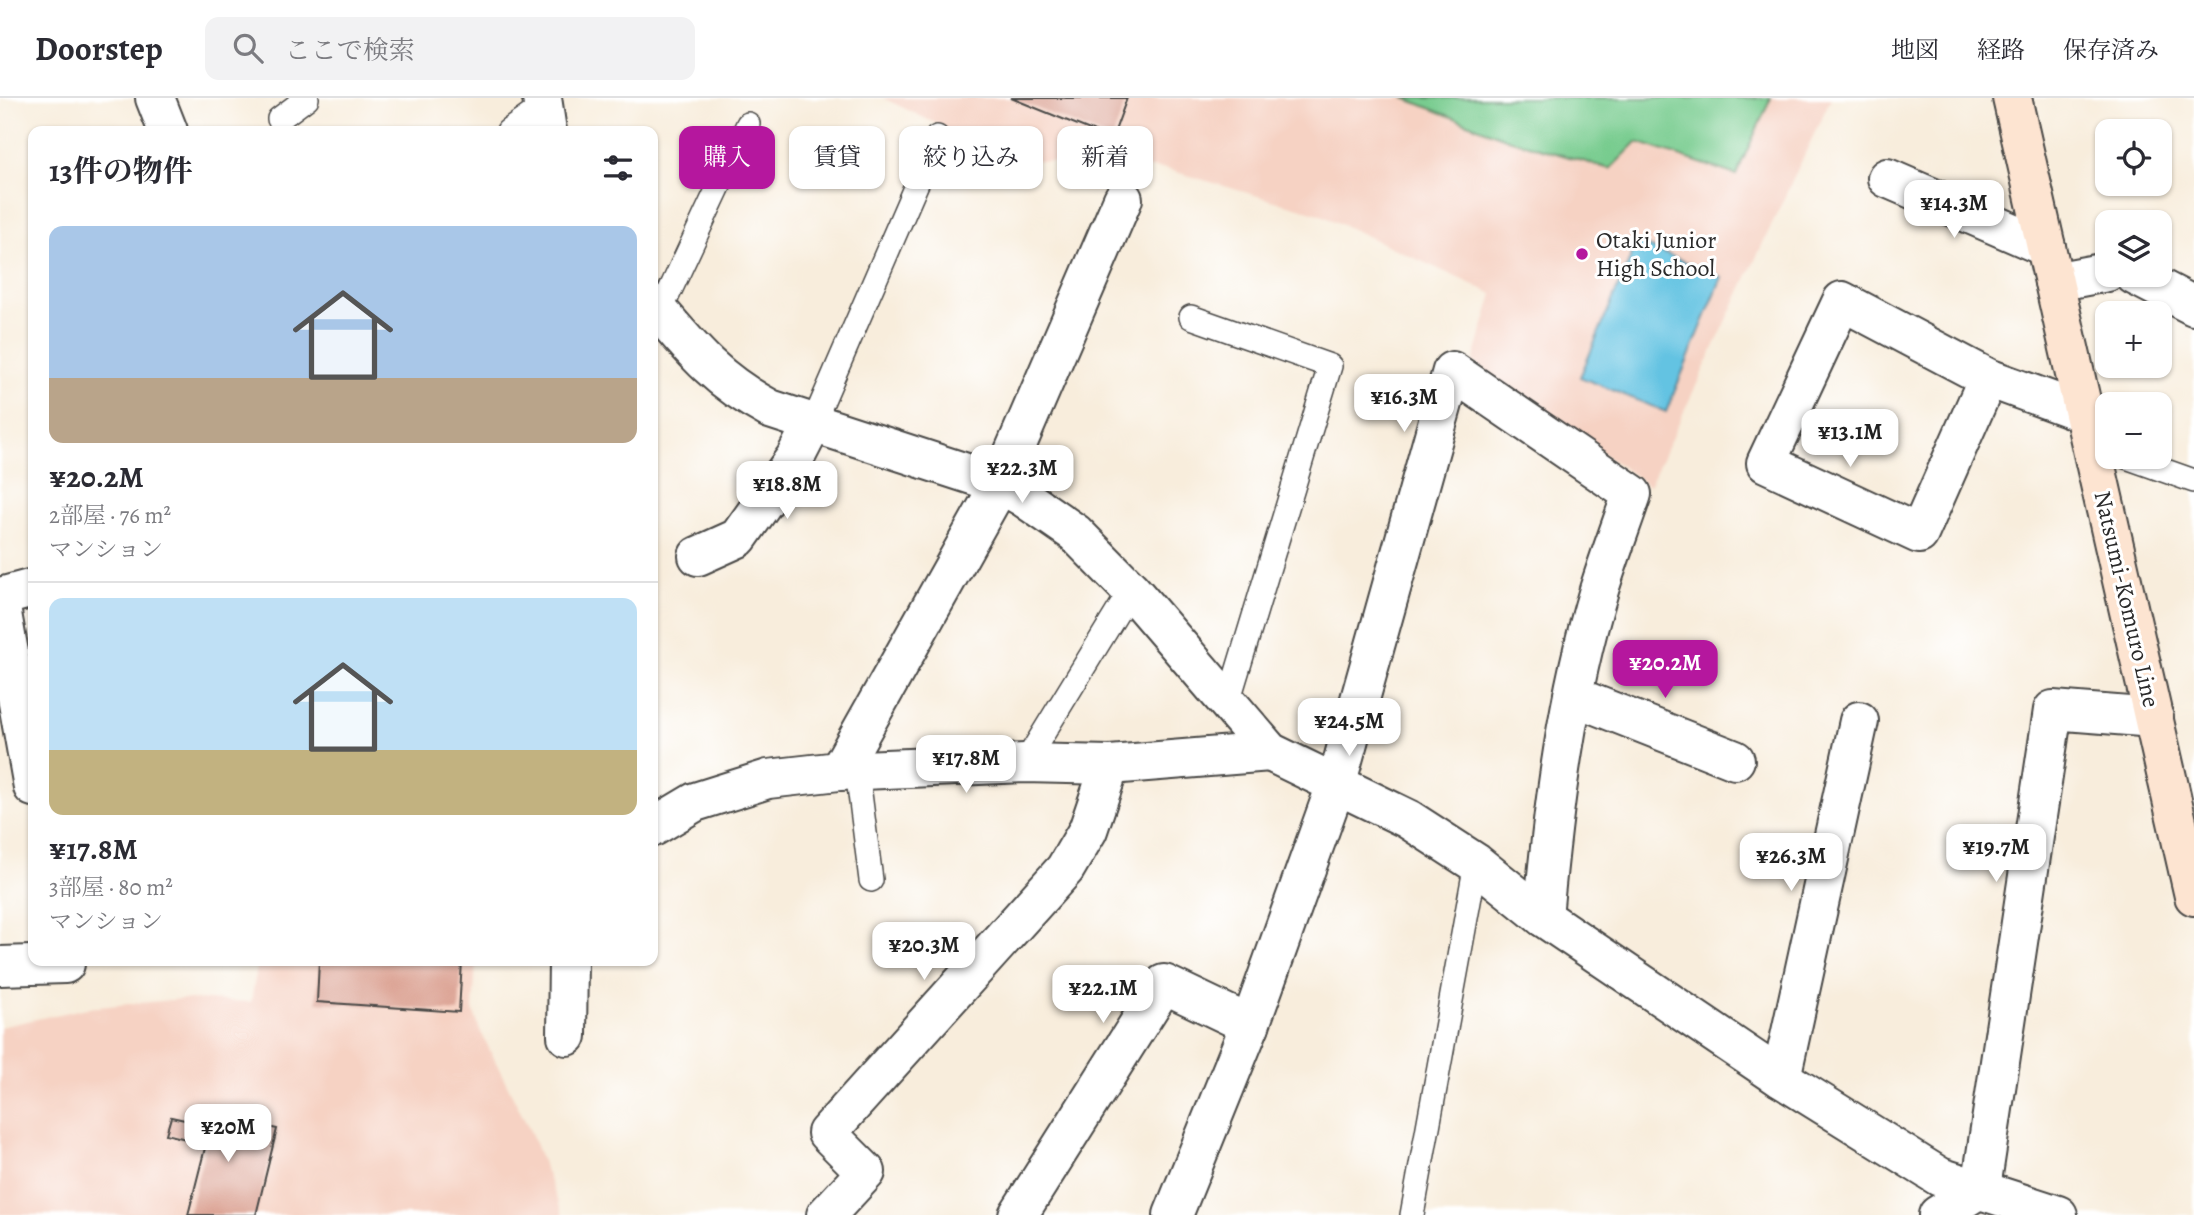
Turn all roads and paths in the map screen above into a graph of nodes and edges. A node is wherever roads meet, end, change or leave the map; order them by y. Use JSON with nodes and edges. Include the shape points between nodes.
{"nodes":[{"id":1,"x":155,"y":98,"type":"edge"},
{"id":2,"x":307,"y":98,"type":"edge"},
{"id":3,"x":2012,"y":98,"type":"edge"},
{"id":4,"x":544,"y":112,"type":"edge"},
{"id":5,"x":279,"y":119,"type":"dead end"},
{"id":6,"x":748,"y":124,"type":"dead end"},
{"id":7,"x":166,"y":126,"type":"edge"},
{"id":8,"x":517,"y":126,"type":"edge"},
{"id":9,"x":1887,"y":178,"type":"dead end"},
{"id":10,"x":914,"y":189,"type":"edge"},
{"id":11,"x":1123,"y":198,"type":"dead end"},
{"id":12,"x":2050,"y":264,"type":"junction"},
{"id":13,"x":2095,"y":270,"type":"edge"},
{"id":14,"x":2157,"y":287,"type":"edge"},
{"id":15,"x":658,"y":304,"type":"edge"},
{"id":16,"x":2194,"y":306,"type":"edge"},
{"id":17,"x":658,"y":310,"type":"edge"},
{"id":18,"x":1191,"y":317,"type":"dead end"},
{"id":19,"x":1988,"y":378,"type":"junction"},
{"id":20,"x":2095,"y":417,"type":"edge"},
{"id":21,"x":814,"y":421,"type":"junction"},
{"id":22,"x":2095,"y":437,"type":"edge"},
{"id":23,"x":2107,"y":469,"type":"edge"},
{"id":24,"x":2166,"y":469,"type":"edge"},
{"id":25,"x":2194,"y":481,"type":"edge"},
{"id":26,"x":1000,"y":484,"type":"junction"},
{"id":27,"x":698,"y":556,"type":"dead end"},
{"id":28,"x":28,"y":589,"type":"edge"},
{"id":29,"x":1131,"y":590,"type":"junction"},
{"id":30,"x":0,"y":599,"type":"edge"},
{"id":31,"x":1573,"y":696,"type":"junction"},
{"id":32,"x":1228,"y":702,"type":"junction"},
{"id":33,"x":2154,"y":718,"type":"junction"},
{"id":34,"x":1859,"y":721,"type":"dead end"},
{"id":35,"x":1270,"y":752,"type":"junction"},
{"id":36,"x":28,"y":759,"type":"edge"},
{"id":37,"x":1735,"y":760,"type":"dead end"},
{"id":38,"x":1025,"y":763,"type":"junction"},
{"id":39,"x":1110,"y":765,"type":"junction"},
{"id":40,"x":848,"y":771,"type":"junction"},
{"id":41,"x":1336,"y":785,"type":"junction"},
{"id":42,"x":658,"y":824,"type":"edge"},
{"id":43,"x":1476,"y":863,"type":"junction"},
{"id":44,"x":872,"y":880,"type":"dead end"},
{"id":45,"x":2193,"y":887,"type":"edge"},
{"id":46,"x":1543,"y":917,"type":"junction"},
{"id":47,"x":28,"y":965,"type":"edge"},
{"id":48,"x":0,"y":966,"type":"edge"},
{"id":49,"x":568,"y":966,"type":"edge"},
{"id":50,"x":1250,"y":1025,"type":"junction"},
{"id":51,"x":567,"y":1036,"type":"dead end"},
{"id":52,"x":1781,"y":1078,"type":"junction"},
{"id":53,"x":1981,"y":1188,"type":"junction"},
{"id":54,"x":826,"y":1215,"type":"edge"},
{"id":55,"x":1018,"y":1215,"type":"edge"},
{"id":56,"x":1173,"y":1215,"type":"edge"},
{"id":57,"x":1412,"y":1215,"type":"edge"},
{"id":58,"x":1938,"y":1215,"type":"edge"},
{"id":59,"x":2058,"y":1215,"type":"edge"}],
"edges":[{"from":1,"to":7,"type":"street"},
{"from":2,"to":5,"type":"lane"},
{"from":3,"to":12,"type":"main road","name":"Natsumi-Komuro Line"},
{"from":4,"to":8,"type":"lane"},
{"from":6,"to":15,"type":"lane"},
{"from":9,"to":12,"type":"street"},
{"from":10,"to":21,"type":"lane"},
{"from":11,"to":26,"type":"street"},
{"from":12,"to":13,"type":"street"},
{"from":12,"to":20,"type":"main road","name":"Natsumi-Komuro Line"},
{"from":14,"to":16,"type":"street"},
{"from":17,"to":21,"type":"street","via":[[710,370],[736,391],[770,409]]},
{"from":18,"to":32,"type":"lane","via":[[1330,366]]},
{"from":19,"to":19,"type":"street","via":[[1919,534],[1766,463],[1842,301]]},
{"from":19,"to":22,"type":"street"},
{"from":21,"to":26,"type":"street"},
{"from":21,"to":27,"type":"street","via":[[795,458],[738,538]]},
{"from":23,"to":33,"type":"main road","name":"Natsumi-Komuro Line"},
{"from":24,"to":25,"type":"lane"},
{"from":26,"to":29,"type":"street","via":[[1075,533]]},
{"from":26,"to":40,"type":"street"},
{"from":28,"to":30,"type":"street"},
{"from":29,"to":32,"type":"street"},
{"from":29,"to":38,"type":"lane"},
{"from":30,"to":36,"type":"street"},
{"from":31,"to":37,"type":"street"},
{"from":31,"to":41,"type":"street","via":[[1598,591],[1632,494],[1452,371]]},
{"from":31,"to":46,"type":"street","via":[[1554,802]]},
{"from":32,"to":35,"type":"street"},
{"from":33,"to":45,"type":"main road","name":"Natsumi-Komuro Line"},
{"from":33,"to":53,"type":"street","via":[[2053,710]]},
{"from":34,"to":52,"type":"street"},
{"from":35,"to":39,"type":"street"},
{"from":35,"to":41,"type":"street"},
{"from":38,"to":39,"type":"street"},
{"from":38,"to":40,"type":"street"},
{"from":39,"to":54,"type":"street","via":[[1088,830],[1065,869],[827,1133],[866,1172]]},
{"from":40,"to":42,"type":"street","via":[[768,779],[695,802]]},
{"from":40,"to":44,"type":"lane"},
{"from":41,"to":43,"type":"street","via":[[1408,819]]},
{"from":41,"to":50,"type":"street"},
{"from":43,"to":46,"type":"street"},
{"from":43,"to":57,"type":"lane"},
{"from":46,"to":52,"type":"street"},
{"from":47,"to":48,"type":"street"},
{"from":49,"to":51,"type":"street"},
{"from":50,"to":55,"type":"street","via":[[1164,984]]},
{"from":50,"to":56,"type":"street"},
{"from":52,"to":53,"type":"street","via":[[1940,1177]]},
{"from":53,"to":58,"type":"street"},
{"from":53,"to":59,"type":"street"}]}
